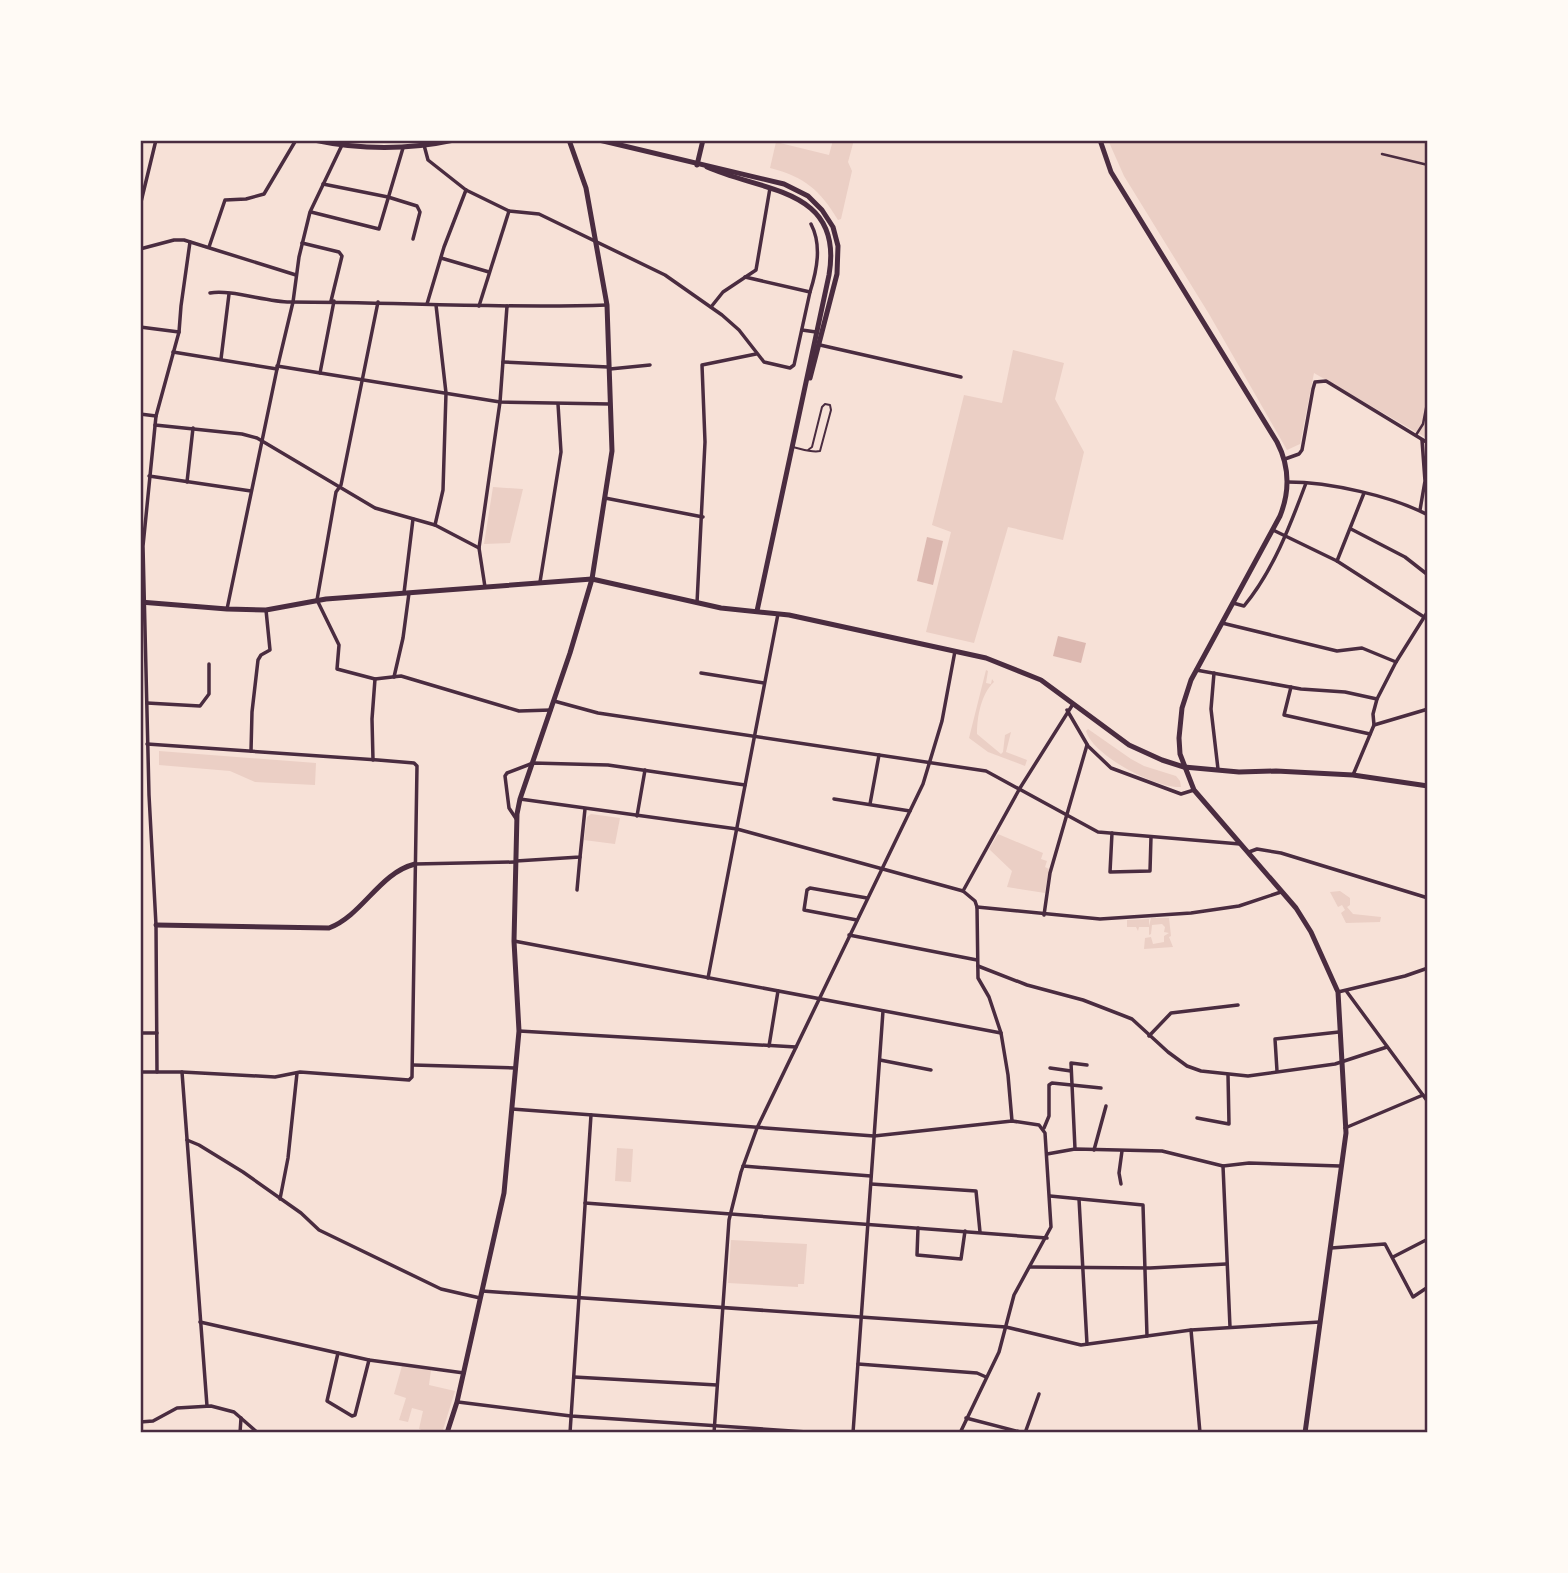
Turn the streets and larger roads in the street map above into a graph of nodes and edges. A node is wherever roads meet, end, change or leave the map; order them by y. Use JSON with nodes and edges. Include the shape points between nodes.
{"nodes":[{"id":1,"x":156,"y":140,"type":"edge"},
{"id":2,"x":296,"y":140,"type":"edge"},
{"id":3,"x":314,"y":140,"type":"edge"},
{"id":4,"x":454,"y":140,"type":"edge"},
{"id":5,"x":569,"y":140,"type":"edge"},
{"id":6,"x":598,"y":140,"type":"edge"},
{"id":7,"x":703,"y":140,"type":"edge"},
{"id":8,"x":1100,"y":140,"type":"edge"},
{"id":9,"x":342,"y":145,"type":"junction"},
{"id":10,"x":424,"y":145,"type":"junction"},
{"id":11,"x":403,"y":148,"type":"junction"},
{"id":12,"x":1381,"y":154,"type":"dead end"},
{"id":13,"x":697,"y":164,"type":"junction"},
{"id":14,"x":1428,"y":165,"type":"edge"},
{"id":15,"x":708,"y":167,"type":"junction"},
{"id":16,"x":323,"y":184,"type":"junction"},
{"id":17,"x":770,"y":188,"type":"junction"},
{"id":18,"x":466,"y":190,"type":"junction"},
{"id":19,"x":388,"y":197,"type":"junction"},
{"id":20,"x":140,"y":206,"type":"edge"},
{"id":21,"x":509,"y":211,"type":"junction"},
{"id":22,"x":310,"y":212,"type":"junction"},
{"id":23,"x":811,"y":225,"type":"dead end"},
{"id":24,"x":413,"y":239,"type":"dead end"},
{"id":25,"x":817,"y":239,"type":"junction"},
{"id":26,"x":829,"y":239,"type":"junction"},
{"id":27,"x":190,"y":242,"type":"junction"},
{"id":28,"x":302,"y":243,"type":"junction"},
{"id":29,"x":597,"y":243,"type":"junction"},
{"id":30,"x":209,"y":247,"type":"junction"},
{"id":31,"x":140,"y":248,"type":"edge"},
{"id":32,"x":441,"y":258,"type":"junction"},
{"id":33,"x":489,"y":272,"type":"junction"},
{"id":34,"x":296,"y":275,"type":"junction"},
{"id":35,"x":745,"y":277,"type":"junction"},
{"id":36,"x":810,"y":292,"type":"junction"},
{"id":37,"x":210,"y":293,"type":"dead end"},
{"id":38,"x":229,"y":294,"type":"junction"},
{"id":39,"x":332,"y":301,"type":"junction"},
{"id":40,"x":293,"y":302,"type":"junction"},
{"id":41,"x":378,"y":302,"type":"junction"},
{"id":42,"x":427,"y":304,"type":"junction"},
{"id":43,"x":436,"y":305,"type":"junction"},
{"id":44,"x":607,"y":305,"type":"junction"},
{"id":45,"x":479,"y":306,"type":"junction"},
{"id":46,"x":507,"y":306,"type":"junction"},
{"id":47,"x":711,"y":307,"type":"junction"},
{"id":48,"x":140,"y":327,"type":"edge"},
{"id":49,"x":802,"y":330,"type":"junction"},
{"id":50,"x":179,"y":332,"type":"junction"},
{"id":51,"x":816,"y":332,"type":"junction"},
{"id":52,"x":820,"y":345,"type":"junction"},
{"id":53,"x":173,"y":352,"type":"junction"},
{"id":54,"x":756,"y":354,"type":"junction"},
{"id":55,"x":221,"y":359,"type":"junction"},
{"id":56,"x":503,"y":362,"type":"junction"},
{"id":57,"x":650,"y":365,"type":"dead end"},
{"id":58,"x":277,"y":367,"type":"junction"},
{"id":59,"x":608,"y":368,"type":"junction"},
{"id":60,"x":320,"y":373,"type":"junction"},
{"id":61,"x":961,"y":377,"type":"dead end"},
{"id":62,"x":362,"y":380,"type":"junction"},
{"id":63,"x":806,"y":390,"type":"junction"},
{"id":64,"x":446,"y":393,"type":"junction"},
{"id":65,"x":1428,"y":398,"type":"edge"},
{"id":66,"x":500,"y":402,"type":"junction"},
{"id":67,"x":558,"y":404,"type":"junction"},
{"id":68,"x":610,"y":404,"type":"junction"},
{"id":69,"x":140,"y":414,"type":"edge"},
{"id":70,"x":1427,"y":415,"type":"edge"},
{"id":71,"x":156,"y":416,"type":"junction"},
{"id":72,"x":155,"y":425,"type":"junction"},
{"id":73,"x":194,"y":428,"type":"junction"},
{"id":74,"x":1415,"y":436,"type":"junction"},
{"id":75,"x":1422,"y":440,"type":"junction"},
{"id":76,"x":262,"y":441,"type":"junction"},
{"id":77,"x":1428,"y":443,"type":"edge"},
{"id":78,"x":1285,"y":458,"type":"junction"},
{"id":79,"x":149,"y":476,"type":"junction"},
{"id":80,"x":187,"y":482,"type":"junction"},
{"id":81,"x":1288,"y":482,"type":"junction"},
{"id":82,"x":1306,"y":483,"type":"junction"},
{"id":83,"x":340,"y":488,"type":"junction"},
{"id":84,"x":251,"y":491,"type":"junction"},
{"id":85,"x":1364,"y":493,"type":"junction"},
{"id":86,"x":605,"y":498,"type":"junction"},
{"id":87,"x":1420,"y":511,"type":"junction"},
{"id":88,"x":1428,"y":515,"type":"edge"},
{"id":89,"x":703,"y":517,"type":"junction"},
{"id":90,"x":413,"y":519,"type":"junction"},
{"id":91,"x":435,"y":526,"type":"junction"},
{"id":92,"x":1351,"y":528,"type":"junction"},
{"id":93,"x":1273,"y":530,"type":"junction"},
{"id":94,"x":1285,"y":535,"type":"junction"},
{"id":95,"x":141,"y":546,"type":"edge"},
{"id":96,"x":479,"y":548,"type":"junction"},
{"id":97,"x":1337,"y":561,"type":"junction"},
{"id":98,"x":1428,"y":575,"type":"edge"},
{"id":99,"x":592,"y":579,"type":"junction"},
{"id":100,"x":540,"y":582,"type":"junction"},
{"id":101,"x":485,"y":587,"type":"junction"},
{"id":102,"x":406,"y":593,"type":"junction"},
{"id":103,"x":317,"y":600,"type":"junction"},
{"id":104,"x":141,"y":602,"type":"edge"},
{"id":105,"x":697,"y":603,"type":"junction"},
{"id":106,"x":1233,"y":603,"type":"junction"},
{"id":107,"x":227,"y":609,"type":"junction"},
{"id":108,"x":266,"y":610,"type":"junction"},
{"id":109,"x":757,"y":611,"type":"junction"},
{"id":110,"x":1428,"y":611,"type":"edge"},
{"id":111,"x":778,"y":614,"type":"junction"},
{"id":112,"x":1424,"y":617,"type":"junction"},
{"id":113,"x":1222,"y":623,"type":"junction"},
{"id":114,"x":955,"y":650,"type":"junction"},
{"id":115,"x":1396,"y":662,"type":"junction"},
{"id":116,"x":209,"y":664,"type":"dead end"},
{"id":117,"x":1196,"y":670,"type":"junction"},
{"id":118,"x":701,"y":673,"type":"dead end"},
{"id":119,"x":1214,"y":673,"type":"junction"},
{"id":120,"x":394,"y":678,"type":"junction"},
{"id":121,"x":375,"y":679,"type":"junction"},
{"id":122,"x":764,"y":683,"type":"junction"},
{"id":123,"x":1291,"y":687,"type":"junction"},
{"id":124,"x":1377,"y":699,"type":"junction"},
{"id":125,"x":554,"y":701,"type":"junction"},
{"id":126,"x":147,"y":703,"type":"junction"},
{"id":127,"x":1073,"y":704,"type":"junction"},
{"id":128,"x":1428,"y":709,"type":"edge"},
{"id":129,"x":551,"y":710,"type":"junction"},
{"id":130,"x":1068,"y":710,"type":"junction"},
{"id":131,"x":1374,"y":725,"type":"junction"},
{"id":132,"x":1370,"y":734,"type":"junction"},
{"id":133,"x":754,"y":737,"type":"junction"},
{"id":134,"x":147,"y":744,"type":"junction"},
{"id":135,"x":1087,"y":745,"type":"junction"},
{"id":136,"x":251,"y":751,"type":"junction"},
{"id":137,"x":879,"y":755,"type":"junction"},
{"id":138,"x":373,"y":760,"type":"junction"},
{"id":139,"x":930,"y":762,"type":"junction"},
{"id":140,"x":533,"y":763,"type":"junction"},
{"id":141,"x":1184,"y":767,"type":"junction"},
{"id":142,"x":645,"y":770,"type":"junction"},
{"id":143,"x":1218,"y":771,"type":"junction"},
{"id":144,"x":1353,"y":775,"type":"junction"},
{"id":145,"x":745,"y":785,"type":"junction"},
{"id":146,"x":1428,"y":786,"type":"edge"},
{"id":147,"x":1020,"y":788,"type":"junction"},
{"id":148,"x":1194,"y":790,"type":"junction"},
{"id":149,"x":520,"y":799,"type":"junction"},
{"id":150,"x":834,"y":799,"type":"dead end"},
{"id":151,"x":870,"y":804,"type":"junction"},
{"id":152,"x":585,"y":809,"type":"junction"},
{"id":153,"x":910,"y":811,"type":"junction"},
{"id":154,"x":1068,"y":815,"type":"junction"},
{"id":155,"x":637,"y":816,"type":"junction"},
{"id":156,"x":517,"y":820,"type":"junction"},
{"id":157,"x":737,"y":829,"type":"junction"},
{"id":158,"x":1112,"y":833,"type":"junction"},
{"id":159,"x":1151,"y":837,"type":"junction"},
{"id":160,"x":1242,"y":844,"type":"junction"},
{"id":161,"x":1249,"y":852,"type":"junction"},
{"id":162,"x":580,"y":857,"type":"junction"},
{"id":163,"x":516,"y":862,"type":"junction"},
{"id":164,"x":415,"y":864,"type":"junction"},
{"id":165,"x":883,"y":867,"type":"junction"},
{"id":166,"x":577,"y":890,"type":"dead end"},
{"id":167,"x":963,"y":891,"type":"junction"},
{"id":168,"x":1283,"y":891,"type":"junction"},
{"id":169,"x":867,"y":898,"type":"junction"},
{"id":170,"x":1428,"y":898,"type":"edge"},
{"id":171,"x":977,"y":907,"type":"junction"},
{"id":172,"x":1044,"y":915,"type":"junction"},
{"id":173,"x":857,"y":920,"type":"junction"},
{"id":174,"x":156,"y":925,"type":"junction"},
{"id":175,"x":849,"y":935,"type":"junction"},
{"id":176,"x":514,"y":941,"type":"junction"},
{"id":177,"x":977,"y":960,"type":"junction"},
{"id":178,"x":978,"y":965,"type":"junction"},
{"id":179,"x":1428,"y":968,"type":"edge"},
{"id":180,"x":708,"y":978,"type":"junction"},
{"id":181,"x":778,"y":991,"type":"junction"},
{"id":182,"x":1338,"y":992,"type":"junction"},
{"id":183,"x":1347,"y":992,"type":"junction"},
{"id":184,"x":820,"y":999,"type":"junction"},
{"id":185,"x":1238,"y":1005,"type":"dead end"},
{"id":186,"x":883,"y":1011,"type":"junction"},
{"id":187,"x":519,"y":1031,"type":"junction"},
{"id":188,"x":1342,"y":1032,"type":"junction"},
{"id":189,"x":140,"y":1033,"type":"edge"},
{"id":190,"x":157,"y":1033,"type":"junction"},
{"id":191,"x":1001,"y":1033,"type":"junction"},
{"id":192,"x":1149,"y":1036,"type":"junction"},
{"id":193,"x":769,"y":1046,"type":"junction"},
{"id":194,"x":797,"y":1047,"type":"junction"},
{"id":195,"x":1387,"y":1047,"type":"junction"},
{"id":196,"x":880,"y":1060,"type":"junction"},
{"id":197,"x":1342,"y":1062,"type":"junction"},
{"id":198,"x":413,"y":1065,"type":"junction"},
{"id":199,"x":1087,"y":1065,"type":"dead end"},
{"id":200,"x":515,"y":1068,"type":"junction"},
{"id":201,"x":1050,"y":1068,"type":"dead end"},
{"id":202,"x":931,"y":1070,"type":"dead end"},
{"id":203,"x":1071,"y":1071,"type":"junction"},
{"id":204,"x":1278,"y":1071,"type":"junction"},
{"id":205,"x":140,"y":1072,"type":"edge"},
{"id":206,"x":157,"y":1072,"type":"junction"},
{"id":207,"x":183,"y":1072,"type":"junction"},
{"id":208,"x":297,"y":1073,"type":"junction"},
{"id":209,"x":1228,"y":1075,"type":"junction"},
{"id":210,"x":1072,"y":1084,"type":"junction"},
{"id":211,"x":1101,"y":1088,"type":"dead end"},
{"id":212,"x":1423,"y":1095,"type":"junction"},
{"id":213,"x":1428,"y":1102,"type":"edge"},
{"id":214,"x":1106,"y":1106,"type":"dead end"},
{"id":215,"x":512,"y":1109,"type":"junction"},
{"id":216,"x":592,"y":1115,"type":"junction"},
{"id":217,"x":1197,"y":1118,"type":"dead end"},
{"id":218,"x":1012,"y":1121,"type":"junction"},
{"id":219,"x":757,"y":1128,"type":"junction"},
{"id":220,"x":1346,"y":1128,"type":"junction"},
{"id":221,"x":1044,"y":1130,"type":"junction"},
{"id":222,"x":874,"y":1136,"type":"junction"},
{"id":223,"x":187,"y":1140,"type":"junction"},
{"id":224,"x":1075,"y":1149,"type":"junction"},
{"id":225,"x":1094,"y":1150,"type":"junction"},
{"id":226,"x":1122,"y":1151,"type":"junction"},
{"id":227,"x":1046,"y":1154,"type":"junction"},
{"id":228,"x":743,"y":1166,"type":"junction"},
{"id":229,"x":1223,"y":1166,"type":"junction"},
{"id":230,"x":1342,"y":1166,"type":"junction"},
{"id":231,"x":871,"y":1176,"type":"junction"},
{"id":232,"x":871,"y":1184,"type":"junction"},
{"id":233,"x":1121,"y":1184,"type":"dead end"},
{"id":234,"x":1050,"y":1196,"type":"junction"},
{"id":235,"x":280,"y":1199,"type":"junction"},
{"id":236,"x":1079,"y":1199,"type":"junction"},
{"id":237,"x":585,"y":1203,"type":"junction"},
{"id":238,"x":730,"y":1214,"type":"junction"},
{"id":239,"x":868,"y":1224,"type":"junction"},
{"id":240,"x":918,"y":1228,"type":"junction"},
{"id":241,"x":965,"y":1231,"type":"junction"},
{"id":242,"x":980,"y":1232,"type":"junction"},
{"id":243,"x":1047,"y":1238,"type":"junction"},
{"id":244,"x":1428,"y":1239,"type":"edge"},
{"id":245,"x":1331,"y":1248,"type":"junction"},
{"id":246,"x":1392,"y":1257,"type":"junction"},
{"id":247,"x":1226,"y":1264,"type":"junction"},
{"id":248,"x":1030,"y":1267,"type":"junction"},
{"id":249,"x":1082,"y":1267,"type":"junction"},
{"id":250,"x":1143,"y":1267,"type":"junction"},
{"id":251,"x":1428,"y":1287,"type":"edge"},
{"id":252,"x":482,"y":1291,"type":"junction"},
{"id":253,"x":480,"y":1298,"type":"junction"},
{"id":254,"x":579,"y":1298,"type":"junction"},
{"id":255,"x":722,"y":1308,"type":"junction"},
{"id":256,"x":861,"y":1318,"type":"junction"},
{"id":257,"x":200,"y":1322,"type":"junction"},
{"id":258,"x":1320,"y":1322,"type":"junction"},
{"id":259,"x":1006,"y":1327,"type":"junction"},
{"id":260,"x":1230,"y":1327,"type":"junction"},
{"id":261,"x":1191,"y":1330,"type":"junction"},
{"id":262,"x":1147,"y":1336,"type":"junction"},
{"id":263,"x":1087,"y":1344,"type":"junction"},
{"id":264,"x":338,"y":1353,"type":"junction"},
{"id":265,"x":369,"y":1360,"type":"junction"},
{"id":266,"x":858,"y":1364,"type":"junction"},
{"id":267,"x":464,"y":1373,"type":"junction"},
{"id":268,"x":574,"y":1377,"type":"junction"},
{"id":269,"x":986,"y":1377,"type":"junction"},
{"id":270,"x":717,"y":1385,"type":"junction"},
{"id":271,"x":1039,"y":1394,"type":"dead end"},
{"id":272,"x":457,"y":1402,"type":"junction"},
{"id":273,"x":207,"y":1406,"type":"junction"},
{"id":274,"x":571,"y":1416,"type":"junction"},
{"id":275,"x":241,"y":1418,"type":"junction"},
{"id":276,"x":966,"y":1418,"type":"junction"},
{"id":277,"x":140,"y":1422,"type":"edge"},
{"id":278,"x":714,"y":1426,"type":"junction"},
{"id":279,"x":240,"y":1433,"type":"edge"},
{"id":280,"x":258,"y":1433,"type":"edge"},
{"id":281,"x":447,"y":1433,"type":"edge"},
{"id":282,"x":570,"y":1433,"type":"edge"},
{"id":283,"x":714,"y":1433,"type":"edge"},
{"id":284,"x":822,"y":1433,"type":"edge"},
{"id":285,"x":853,"y":1433,"type":"edge"},
{"id":286,"x":960,"y":1433,"type":"edge"},
{"id":287,"x":1024,"y":1433,"type":"edge"},
{"id":288,"x":1200,"y":1433,"type":"edge"},
{"id":289,"x":1305,"y":1433,"type":"edge"}],
"edges":[{"from":1,"to":20,"type":"street"},
{"from":2,"to":30,"type":"street","via":[[264,194],[225,200]]},
{"from":3,"to":9,"type":"street"},
{"from":4,"to":10,"type":"street"},
{"from":5,"to":29,"type":"street","via":[[586,188]]},
{"from":6,"to":13,"type":"street"},
{"from":7,"to":13,"type":"street"},
{"from":8,"to":78,"type":"street","via":[[1111,172]]},
{"from":9,"to":11,"type":"street"},
{"from":9,"to":16,"type":"street"},
{"from":10,"to":11,"type":"street"},
{"from":10,"to":18,"type":"street","via":[[428,160]]},
{"from":11,"to":19,"type":"street"},
{"from":12,"to":14,"type":"street"},
{"from":13,"to":15,"type":"street"},
{"from":15,"to":17,"type":"street"},
{"from":15,"to":52,"type":"street","via":[[792,187],[808,196],[828,218],[836,237],[838,264]]},
{"from":16,"to":19,"type":"street"},
{"from":16,"to":22,"type":"street"},
{"from":17,"to":26,"type":"street","via":[[808,206]]},
{"from":17,"to":35,"type":"street","via":[[756,270]]},
{"from":18,"to":21,"type":"street"},
{"from":18,"to":32,"type":"street"},
{"from":19,"to":22,"type":"street","via":[[379,229]]},
{"from":19,"to":24,"type":"street","via":[[417,206],[420,212]]},
{"from":21,"to":29,"type":"street","via":[[539,214]]},
{"from":21,"to":33,"type":"street"},
{"from":22,"to":28,"type":"street"},
{"from":23,"to":25,"type":"street"},
{"from":25,"to":26,"type":"street"},
{"from":25,"to":36,"type":"street"},
{"from":26,"to":51,"type":"street","via":[[831,266]]},
{"from":27,"to":30,"type":"street"},
{"from":27,"to":31,"type":"street","via":[[174,240]]},
{"from":27,"to":50,"type":"street"},
{"from":28,"to":34,"type":"street"},
{"from":28,"to":39,"type":"street","via":[[342,256]]},
{"from":29,"to":44,"type":"street"},
{"from":29,"to":47,"type":"street","via":[[665,275]]},
{"from":30,"to":34,"type":"street"},
{"from":32,"to":33,"type":"street"},
{"from":32,"to":42,"type":"street"},
{"from":33,"to":45,"type":"street"},
{"from":34,"to":40,"type":"street"},
{"from":35,"to":36,"type":"street"},
{"from":35,"to":47,"type":"street"},
{"from":36,"to":49,"type":"street"},
{"from":37,"to":38,"type":"street"},
{"from":38,"to":40,"type":"street"},
{"from":38,"to":55,"type":"street"},
{"from":39,"to":40,"type":"street"},
{"from":39,"to":41,"type":"street"},
{"from":39,"to":60,"type":"street"},
{"from":40,"to":58,"type":"street"},
{"from":41,"to":42,"type":"street"},
{"from":41,"to":62,"type":"street"},
{"from":42,"to":43,"type":"street"},
{"from":43,"to":45,"type":"street"},
{"from":43,"to":64,"type":"street"},
{"from":44,"to":46,"type":"street"},
{"from":44,"to":59,"type":"street"},
{"from":45,"to":46,"type":"street"},
{"from":46,"to":56,"type":"street"},
{"from":47,"to":54,"type":"street","via":[[739,330]]},
{"from":48,"to":50,"type":"street"},
{"from":49,"to":51,"type":"street"},
{"from":49,"to":54,"type":"street","via":[[790,368],[764,362]]},
{"from":50,"to":53,"type":"street"},
{"from":51,"to":63,"type":"street"},
{"from":52,"to":61,"type":"street"},
{"from":52,"to":63,"type":"street"},
{"from":53,"to":55,"type":"street"},
{"from":53,"to":71,"type":"street"},
{"from":54,"to":89,"type":"street","via":[[702,365]]},
{"from":55,"to":58,"type":"street"},
{"from":56,"to":59,"type":"street"},
{"from":56,"to":66,"type":"street"},
{"from":57,"to":59,"type":"street"},
{"from":58,"to":60,"type":"street"},
{"from":58,"to":76,"type":"street"},
{"from":59,"to":68,"type":"street"},
{"from":60,"to":62,"type":"street"},
{"from":62,"to":64,"type":"street"},
{"from":62,"to":83,"type":"street"},
{"from":63,"to":109,"type":"street"},
{"from":64,"to":66,"type":"street"},
{"from":64,"to":91,"type":"street","via":[[443,490]]},
{"from":65,"to":70,"type":"street"},
{"from":66,"to":67,"type":"street"},
{"from":66,"to":96,"type":"street"},
{"from":67,"to":68,"type":"street"},
{"from":67,"to":100,"type":"street","via":[[561,452]]},
{"from":68,"to":86,"type":"street","via":[[612,451]]},
{"from":69,"to":71,"type":"street"},
{"from":70,"to":74,"type":"street"},
{"from":71,"to":72,"type":"street"},
{"from":72,"to":73,"type":"street"},
{"from":72,"to":79,"type":"street"},
{"from":73,"to":76,"type":"street"},
{"from":73,"to":80,"type":"street"},
{"from":74,"to":75,"type":"street"},
{"from":74,"to":78,"type":"street","via":[[1321,380],[1313,389],[1302,450]]},
{"from":75,"to":77,"type":"street"},
{"from":75,"to":87,"type":"street","via":[[1426,481]]},
{"from":76,"to":83,"type":"street"},
{"from":76,"to":84,"type":"street"},
{"from":78,"to":81,"type":"street"},
{"from":79,"to":80,"type":"street"},
{"from":79,"to":95,"type":"street"},
{"from":80,"to":84,"type":"street"},
{"from":81,"to":82,"type":"street"},
{"from":81,"to":93,"type":"street","via":[[1285,505]]},
{"from":82,"to":85,"type":"street"},
{"from":82,"to":94,"type":"street"},
{"from":83,"to":90,"type":"street","via":[[375,508]]},
{"from":83,"to":103,"type":"street"},
{"from":84,"to":107,"type":"street"},
{"from":85,"to":87,"type":"street"},
{"from":85,"to":92,"type":"street"},
{"from":86,"to":89,"type":"street"},
{"from":86,"to":99,"type":"street"},
{"from":87,"to":88,"type":"street"},
{"from":89,"to":105,"type":"street"},
{"from":90,"to":91,"type":"street"},
{"from":90,"to":102,"type":"street"},
{"from":91,"to":96,"type":"street"},
{"from":92,"to":97,"type":"street"},
{"from":92,"to":98,"type":"street"},
{"from":93,"to":94,"type":"street"},
{"from":93,"to":106,"type":"street"},
{"from":94,"to":97,"type":"street"},
{"from":94,"to":106,"type":"street","via":[[1260,587],[1244,606]]},
{"from":95,"to":104,"type":"street"},
{"from":96,"to":101,"type":"street"},
{"from":97,"to":112,"type":"street"},
{"from":99,"to":100,"type":"street"},
{"from":99,"to":105,"type":"street"},
{"from":99,"to":125,"type":"street"},
{"from":100,"to":101,"type":"street"},
{"from":101,"to":102,"type":"street"},
{"from":102,"to":103,"type":"street"},
{"from":102,"to":120,"type":"street"},
{"from":103,"to":108,"type":"street"},
{"from":103,"to":121,"type":"street","via":[[339,645],[337,669]]},
{"from":104,"to":107,"type":"street"},
{"from":104,"to":126,"type":"street"},
{"from":105,"to":109,"type":"street"},
{"from":106,"to":113,"type":"street"},
{"from":107,"to":108,"type":"street"},
{"from":108,"to":136,"type":"street","via":[[270,650],[258,660]]},
{"from":109,"to":111,"type":"street"},
{"from":110,"to":112,"type":"street"},
{"from":111,"to":114,"type":"street"},
{"from":111,"to":122,"type":"street"},
{"from":112,"to":115,"type":"street"},
{"from":113,"to":115,"type":"street","via":[[1337,651],[1362,648]]},
{"from":113,"to":117,"type":"street"},
{"from":114,"to":127,"type":"street","via":[[1018,669]]},
{"from":114,"to":139,"type":"street"},
{"from":115,"to":124,"type":"street"},
{"from":116,"to":126,"type":"street","via":[[209,694],[201,706]]},
{"from":117,"to":119,"type":"street"},
{"from":117,"to":141,"type":"street","via":[[1186,691],[1180,723]]},
{"from":118,"to":122,"type":"street"},
{"from":119,"to":123,"type":"street"},
{"from":119,"to":143,"type":"street","via":[[1211,699]]},
{"from":120,"to":121,"type":"street"},
{"from":120,"to":129,"type":"street","via":[[401,676],[517,711]]},
{"from":121,"to":138,"type":"street"},
{"from":122,"to":133,"type":"street"},
{"from":123,"to":124,"type":"street"},
{"from":123,"to":132,"type":"street","via":[[1284,715]]},
{"from":124,"to":131,"type":"street"},
{"from":125,"to":129,"type":"street"},
{"from":125,"to":133,"type":"street","via":[[598,713]]},
{"from":126,"to":134,"type":"street"},
{"from":127,"to":130,"type":"street"},
{"from":127,"to":141,"type":"street","via":[[1129,745]]},
{"from":128,"to":131,"type":"street"},
{"from":129,"to":140,"type":"street"},
{"from":130,"to":135,"type":"street"},
{"from":130,"to":147,"type":"street"},
{"from":131,"to":132,"type":"street"},
{"from":132,"to":144,"type":"street"},
{"from":133,"to":137,"type":"street"},
{"from":133,"to":145,"type":"street"},
{"from":134,"to":136,"type":"street"},
{"from":134,"to":174,"type":"street"},
{"from":135,"to":148,"type":"street","via":[[1111,768],[1181,794]]},
{"from":135,"to":154,"type":"street"},
{"from":136,"to":138,"type":"street"},
{"from":137,"to":139,"type":"street"},
{"from":137,"to":151,"type":"street"},
{"from":138,"to":164,"type":"street","via":[[416,766]]},
{"from":139,"to":147,"type":"street","via":[[986,771]]},
{"from":139,"to":153,"type":"street"},
{"from":140,"to":142,"type":"street"},
{"from":140,"to":149,"type":"street"},
{"from":140,"to":156,"type":"street","via":[[505,776],[509,808]]},
{"from":141,"to":143,"type":"street"},
{"from":141,"to":148,"type":"street"},
{"from":142,"to":145,"type":"street"},
{"from":142,"to":155,"type":"street"},
{"from":143,"to":144,"type":"street"},
{"from":144,"to":146,"type":"street"},
{"from":145,"to":157,"type":"street"},
{"from":147,"to":154,"type":"street"},
{"from":147,"to":167,"type":"street"},
{"from":148,"to":160,"type":"street"},
{"from":149,"to":152,"type":"street"},
{"from":149,"to":156,"type":"street"},
{"from":150,"to":151,"type":"street"},
{"from":151,"to":153,"type":"street"},
{"from":152,"to":155,"type":"street"},
{"from":152,"to":162,"type":"street"},
{"from":153,"to":165,"type":"street"},
{"from":154,"to":158,"type":"street","via":[[1098,832]]},
{"from":154,"to":172,"type":"street","via":[[1050,873]]},
{"from":155,"to":157,"type":"street"},
{"from":156,"to":163,"type":"street"},
{"from":157,"to":165,"type":"street"},
{"from":157,"to":180,"type":"street"},
{"from":158,"to":159,"type":"street"},
{"from":158,"to":159,"type":"street","via":[[1110,872],[1150,871]]},
{"from":159,"to":160,"type":"street"},
{"from":160,"to":161,"type":"street"},
{"from":161,"to":168,"type":"street"},
{"from":161,"to":170,"type":"street","via":[[1282,853]]},
{"from":162,"to":163,"type":"street"},
{"from":162,"to":166,"type":"street"},
{"from":163,"to":164,"type":"street"},
{"from":163,"to":176,"type":"street"},
{"from":164,"to":174,"type":"street","via":[[392,875],[343,921],[329,928]]},
{"from":164,"to":198,"type":"street"},
{"from":165,"to":167,"type":"street"},
{"from":165,"to":169,"type":"street"},
{"from":167,"to":171,"type":"street"},
{"from":168,"to":172,"type":"street","via":[[1239,906],[1191,913],[1100,919]]},
{"from":168,"to":182,"type":"street","via":[[1311,932]]},
{"from":169,"to":173,"type":"street"},
{"from":169,"to":173,"type":"street","via":[[807,891],[804,910]]},
{"from":171,"to":172,"type":"street"},
{"from":171,"to":177,"type":"street"},
{"from":173,"to":175,"type":"street"},
{"from":174,"to":190,"type":"street"},
{"from":175,"to":177,"type":"street"},
{"from":175,"to":184,"type":"street"},
{"from":176,"to":180,"type":"street"},
{"from":176,"to":187,"type":"street"},
{"from":177,"to":178,"type":"street"},
{"from":178,"to":191,"type":"street","via":[[978,978]]},
{"from":178,"to":192,"type":"street","via":[[1125,1016]]},
{"from":179,"to":183,"type":"street"},
{"from":180,"to":181,"type":"street"},
{"from":181,"to":184,"type":"street"},
{"from":181,"to":193,"type":"street"},
{"from":182,"to":183,"type":"street"},
{"from":182,"to":188,"type":"street"},
{"from":183,"to":195,"type":"street"},
{"from":184,"to":186,"type":"street"},
{"from":184,"to":194,"type":"street"},
{"from":185,"to":192,"type":"street","via":[[1171,1013]]},
{"from":186,"to":191,"type":"street"},
{"from":186,"to":196,"type":"street"},
{"from":187,"to":193,"type":"street"},
{"from":187,"to":200,"type":"street"},
{"from":188,"to":197,"type":"street"},
{"from":188,"to":204,"type":"street","via":[[1275,1039]]},
{"from":189,"to":190,"type":"street"},
{"from":190,"to":206,"type":"street"},
{"from":191,"to":218,"type":"street"},
{"from":192,"to":209,"type":"street","via":[[1187,1066]]},
{"from":193,"to":194,"type":"street"},
{"from":194,"to":219,"type":"street"},
{"from":195,"to":197,"type":"street"},
{"from":195,"to":212,"type":"street"},
{"from":196,"to":202,"type":"street"},
{"from":196,"to":222,"type":"street"},
{"from":197,"to":204,"type":"street"},
{"from":197,"to":220,"type":"street"},
{"from":198,"to":200,"type":"street"},
{"from":198,"to":208,"type":"street","via":[[409,1080]]},
{"from":199,"to":203,"type":"street","via":[[1071,1063]]},
{"from":200,"to":215,"type":"street"},
{"from":201,"to":203,"type":"street"},
{"from":203,"to":210,"type":"street"},
{"from":204,"to":209,"type":"street"},
{"from":205,"to":206,"type":"street"},
{"from":206,"to":207,"type":"street"},
{"from":207,"to":208,"type":"street","via":[[275,1077]]},
{"from":207,"to":223,"type":"street"},
{"from":208,"to":235,"type":"street"},
{"from":209,"to":217,"type":"street","via":[[1229,1124]]},
{"from":210,"to":211,"type":"street"},
{"from":210,"to":221,"type":"street","via":[[1049,1085]]},
{"from":210,"to":224,"type":"street"},
{"from":212,"to":213,"type":"street"},
{"from":212,"to":220,"type":"street"},
{"from":214,"to":225,"type":"street"},
{"from":215,"to":216,"type":"street"},
{"from":215,"to":252,"type":"street","via":[[504,1199]]},
{"from":216,"to":219,"type":"street"},
{"from":216,"to":237,"type":"street"},
{"from":218,"to":221,"type":"street"},
{"from":218,"to":222,"type":"street"},
{"from":219,"to":222,"type":"street"},
{"from":219,"to":228,"type":"street"},
{"from":220,"to":230,"type":"street"},
{"from":221,"to":227,"type":"street"},
{"from":222,"to":231,"type":"street"},
{"from":223,"to":235,"type":"street"},
{"from":223,"to":257,"type":"street"},
{"from":224,"to":225,"type":"street"},
{"from":224,"to":227,"type":"street"},
{"from":225,"to":226,"type":"street"},
{"from":226,"to":229,"type":"street","via":[[1166,1151]]},
{"from":226,"to":233,"type":"street"},
{"from":227,"to":234,"type":"street"},
{"from":228,"to":231,"type":"street"},
{"from":228,"to":238,"type":"street"},
{"from":229,"to":230,"type":"street"},
{"from":229,"to":247,"type":"street"},
{"from":230,"to":245,"type":"street"},
{"from":231,"to":232,"type":"street"},
{"from":232,"to":239,"type":"street"},
{"from":232,"to":242,"type":"street","via":[[976,1191]]},
{"from":234,"to":236,"type":"street"},
{"from":234,"to":243,"type":"street"},
{"from":235,"to":253,"type":"street","via":[[331,1236],[441,1289]]},
{"from":236,"to":249,"type":"street"},
{"from":236,"to":250,"type":"street","via":[[1143,1205]]},
{"from":237,"to":238,"type":"street"},
{"from":237,"to":254,"type":"street"},
{"from":238,"to":239,"type":"street"},
{"from":238,"to":255,"type":"street"},
{"from":239,"to":240,"type":"street"},
{"from":239,"to":256,"type":"street"},
{"from":240,"to":241,"type":"street"},
{"from":240,"to":241,"type":"street","via":[[917,1255],[961,1259]]},
{"from":241,"to":242,"type":"street"},
{"from":242,"to":243,"type":"street"},
{"from":243,"to":248,"type":"street"},
{"from":244,"to":246,"type":"street"},
{"from":245,"to":246,"type":"street","via":[[1385,1244]]},
{"from":245,"to":258,"type":"street"},
{"from":246,"to":251,"type":"street","via":[[1413,1297]]},
{"from":247,"to":250,"type":"street"},
{"from":247,"to":260,"type":"street"},
{"from":248,"to":249,"type":"street"},
{"from":248,"to":259,"type":"street","via":[[1010,1303]]},
{"from":249,"to":250,"type":"street"},
{"from":249,"to":263,"type":"street"},
{"from":250,"to":262,"type":"street"},
{"from":252,"to":253,"type":"street"},
{"from":252,"to":254,"type":"street"},
{"from":253,"to":267,"type":"street"},
{"from":254,"to":255,"type":"street"},
{"from":254,"to":268,"type":"street"},
{"from":255,"to":256,"type":"street"},
{"from":255,"to":270,"type":"street"},
{"from":256,"to":259,"type":"street"},
{"from":256,"to":266,"type":"street"},
{"from":257,"to":264,"type":"street"},
{"from":257,"to":273,"type":"street"},
{"from":258,"to":260,"type":"street"},
{"from":258,"to":289,"type":"street"},
{"from":259,"to":263,"type":"street"},
{"from":259,"to":269,"type":"street","via":[[996,1362]]},
{"from":260,"to":261,"type":"street"},
{"from":261,"to":262,"type":"street"},
{"from":261,"to":288,"type":"street"},
{"from":262,"to":263,"type":"street"},
{"from":264,"to":265,"type":"street"},
{"from":264,"to":265,"type":"street","via":[[327,1401],[352,1416]]},
{"from":265,"to":267,"type":"street"},
{"from":266,"to":269,"type":"street"},
{"from":266,"to":285,"type":"street"},
{"from":267,"to":272,"type":"street"},
{"from":268,"to":270,"type":"street"},
{"from":268,"to":274,"type":"street"},
{"from":269,"to":276,"type":"street"},
{"from":270,"to":278,"type":"street"},
{"from":271,"to":287,"type":"street"},
{"from":272,"to":274,"type":"street"},
{"from":272,"to":281,"type":"street"},
{"from":273,"to":275,"type":"street","via":[[229,1409]]},
{"from":273,"to":277,"type":"street","via":[[177,1408],[153,1421]]},
{"from":274,"to":278,"type":"street"},
{"from":274,"to":282,"type":"street"},
{"from":275,"to":279,"type":"street"},
{"from":275,"to":280,"type":"street"},
{"from":276,"to":286,"type":"street"},
{"from":276,"to":287,"type":"street"},
{"from":278,"to":283,"type":"street"},
{"from":278,"to":284,"type":"street"}]}
